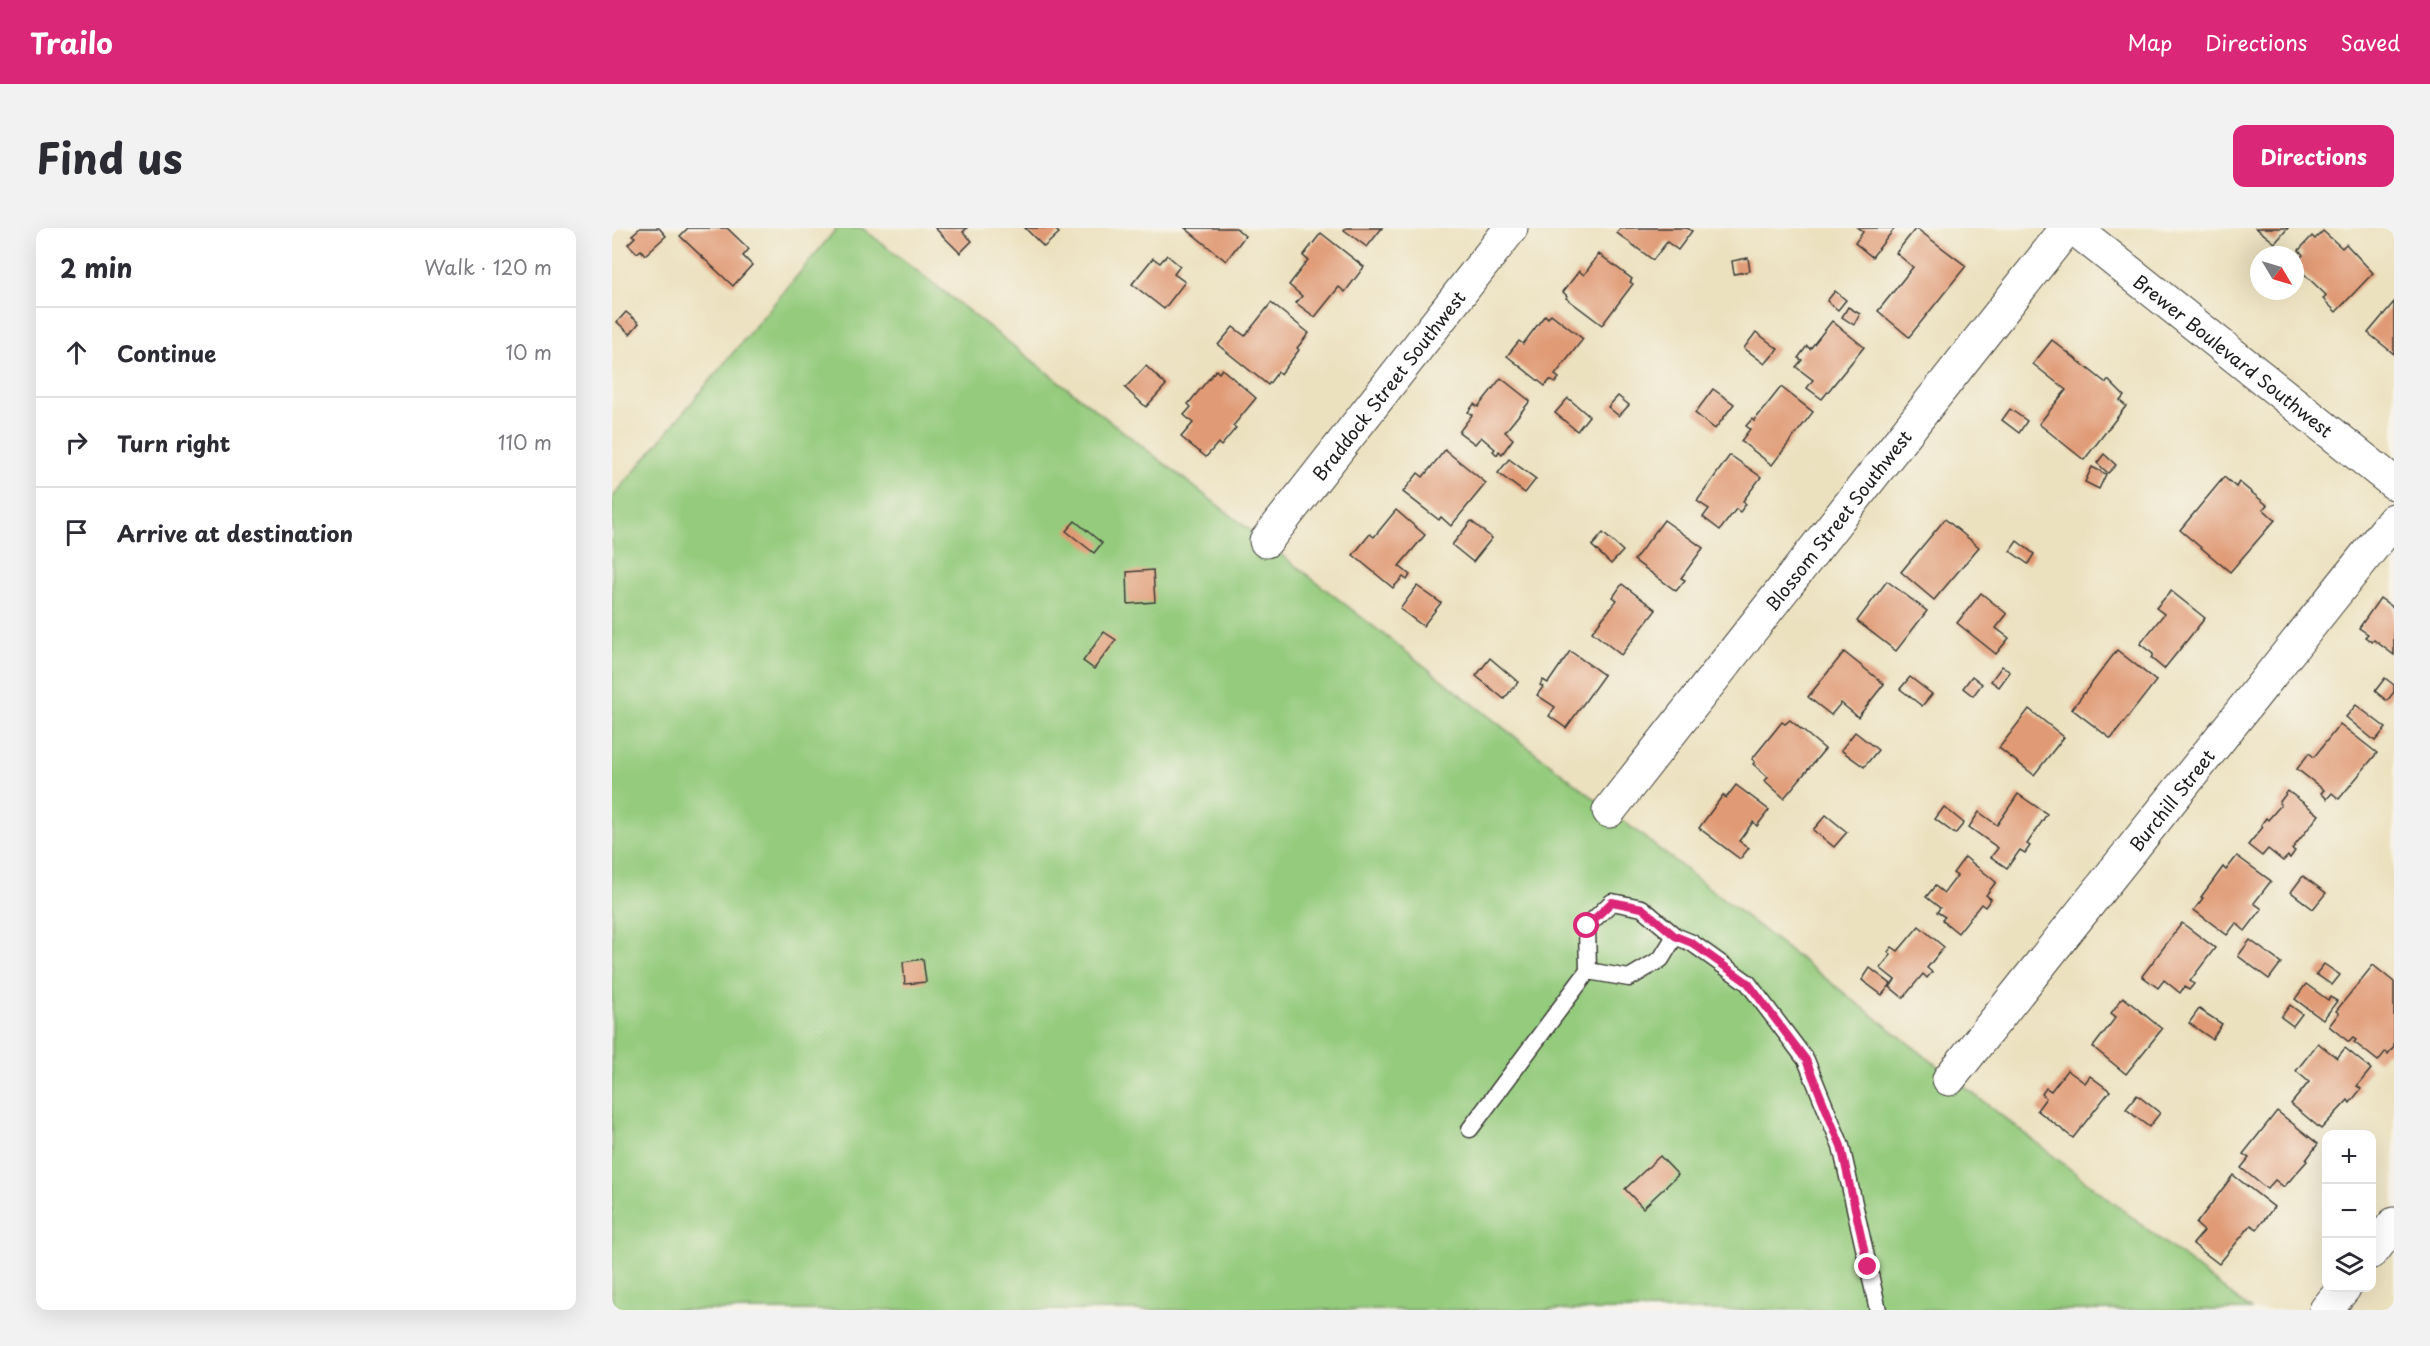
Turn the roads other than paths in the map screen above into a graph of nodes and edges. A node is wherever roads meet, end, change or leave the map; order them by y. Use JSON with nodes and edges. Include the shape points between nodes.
{"nodes":[{"id":1,"x":1511,"y":228,"type":"edge"},
{"id":2,"x":2067,"y":228,"type":"edge"},
{"id":3,"x":2074,"y":228,"type":"edge"},
{"id":4,"x":2394,"y":483,"type":"edge"},
{"id":5,"x":2394,"y":520,"type":"edge"},
{"id":6,"x":1266,"y":541,"type":"dead end"},
{"id":7,"x":1610,"y":811,"type":"dead end"},
{"id":8,"x":1675,"y":936,"type":"junction"},
{"id":9,"x":1588,"y":971,"type":"junction"},
{"id":10,"x":1949,"y":1079,"type":"dead end"},
{"id":11,"x":1470,"y":1129,"type":"dead end"},
{"id":12,"x":2394,"y":1224,"type":"edge"},
{"id":13,"x":2376,"y":1247,"type":"edge"},
{"id":14,"x":2340,"y":1292,"type":"edge"},
{"id":15,"x":1878,"y":1310,"type":"edge"},
{"id":16,"x":2326,"y":1310,"type":"edge"}],
"edges":[{"from":1,"to":6,"type":"street","name":"Braddock Street Southwest"},
{"from":2,"to":7,"type":"street","name":"Blossom Street Southwest"},
{"from":3,"to":4,"type":"street","name":"Brewer Boulevard Southwest"},
{"from":5,"to":10,"type":"street","name":"Burchill Street"},
{"from":8,"to":9,"type":"lane","via":[[1661,959],[1629,978]]},
{"from":8,"to":9,"type":"lane","via":[[1642,908],[1612,902],[1587,926]]},
{"from":8,"to":15,"type":"lane","via":[[1692,943],[1748,983],[1806,1060],[1841,1146]]},
{"from":9,"to":11,"type":"lane"},
{"from":12,"to":13,"type":"street"},
{"from":14,"to":16,"type":"street"}]}
